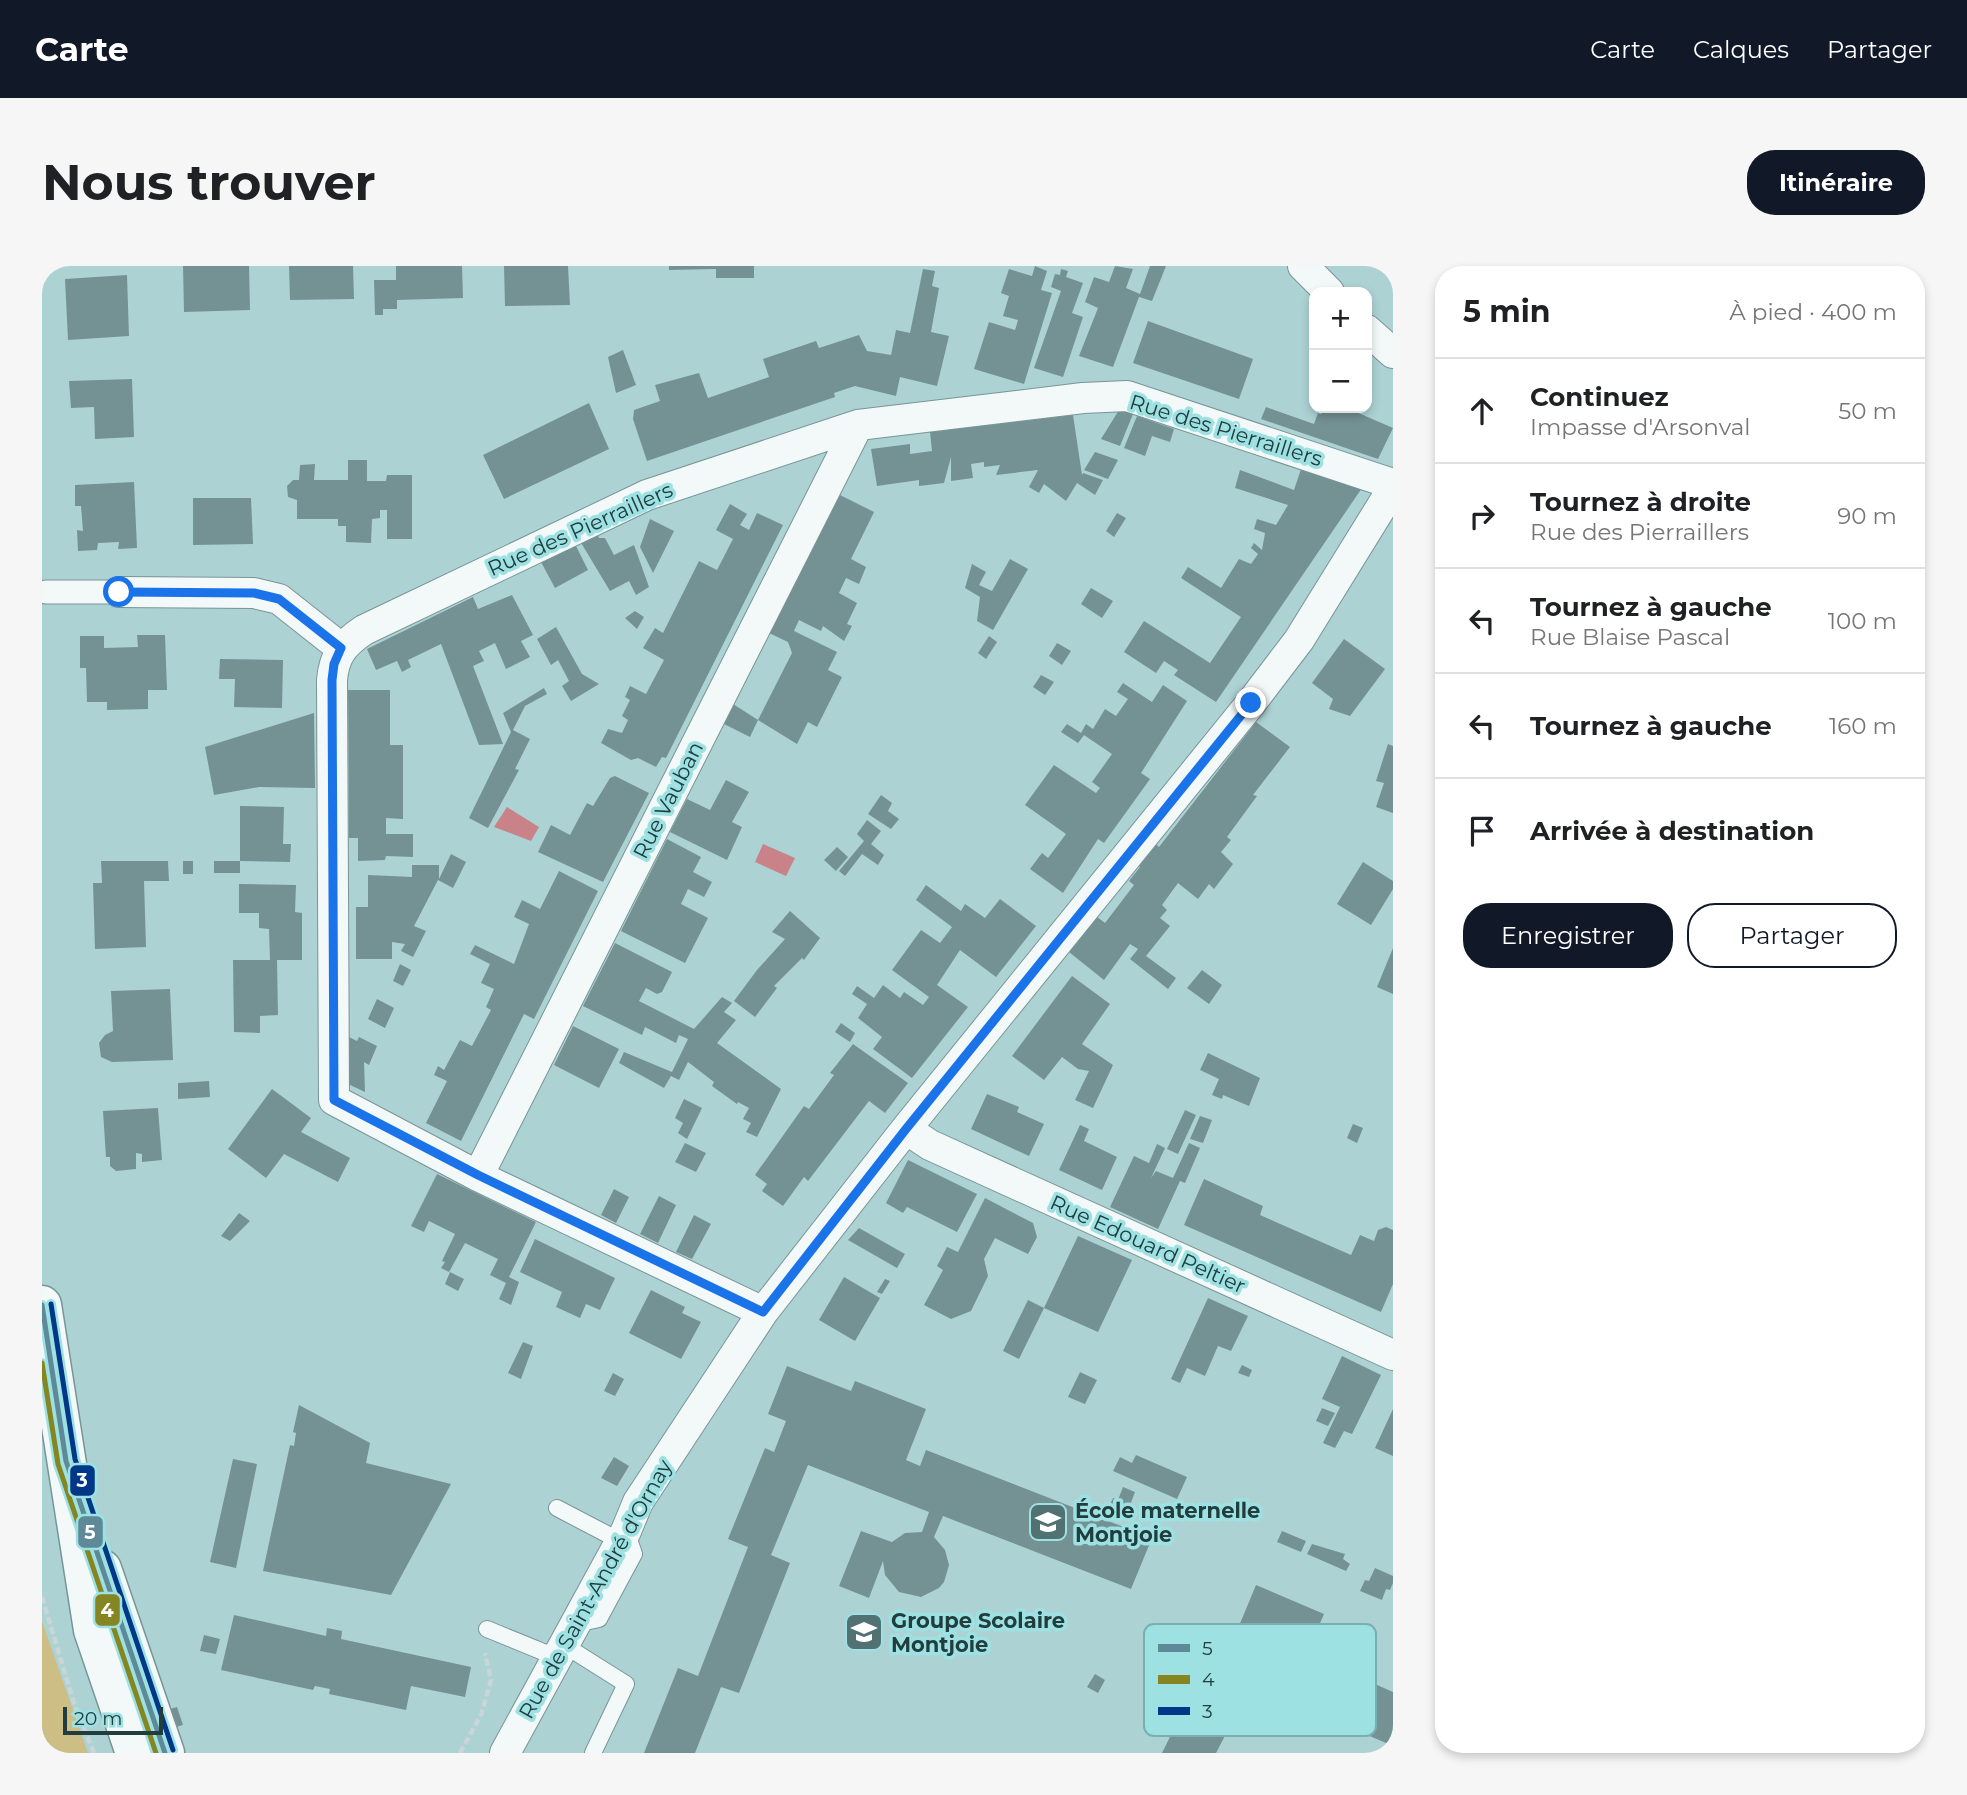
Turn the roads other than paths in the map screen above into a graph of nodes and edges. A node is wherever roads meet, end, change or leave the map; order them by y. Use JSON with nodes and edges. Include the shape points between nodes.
{"nodes":[{"id":1,"x":1303,"y":266,"type":"edge"},
{"id":2,"x":1324,"y":287,"type":"edge"},
{"id":3,"x":1372,"y":334,"type":"edge"},
{"id":4,"x":1393,"y":353,"type":"edge"},
{"id":5,"x":858,"y":425,"type":"junction"},
{"id":6,"x":1393,"y":486,"type":"edge"},
{"id":7,"x":46,"y":592,"type":"dead end"},
{"id":8,"x":119,"y":592,"type":"joint"},
{"id":9,"x":341,"y":648,"type":"junction"},
{"id":10,"x":906,"y":1129,"type":"junction"},
{"id":11,"x":478,"y":1175,"type":"junction"},
{"id":12,"x":42,"y":1305,"type":"edge"},
{"id":13,"x":763,"y":1312,"type":"junction"},
{"id":14,"x":1393,"y":1356,"type":"edge"},
{"id":15,"x":66,"y":1461,"type":"junction"},
{"id":16,"x":557,"y":1508,"type":"dead end"},
{"id":17,"x":623,"y":1536,"type":"junction"},
{"id":18,"x":487,"y":1629,"type":"road end"},
{"id":19,"x":566,"y":1642,"type":"junction"},
{"id":20,"x":135,"y":1753,"type":"edge"},
{"id":21,"x":165,"y":1753,"type":"edge"},
{"id":22,"x":505,"y":1753,"type":"edge"},
{"id":23,"x":593,"y":1753,"type":"edge"}],
"edges":[{"from":1,"to":2,"type":"street"},
{"from":3,"to":4,"type":"street"},
{"from":5,"to":6,"type":"street","name":"Rue des Pierraillers","via":[[1127,396]]},
{"from":5,"to":9,"type":"street","name":"Rue des Pierraillers","via":[[647,495],[364,630]]},
{"from":5,"to":11,"type":"street","name":"Rue Vauban"},
{"from":6,"to":10,"type":"street","name":"Rue de Saint-André d'Ornay","via":[[1299,640]]},
{"from":7,"to":8,"type":"street"},
{"from":8,"to":9,"type":"street","via":[[254,593],[279,599]]},
{"from":9,"to":11,"type":"street","via":[[332,680],[334,1100]]},
{"from":10,"to":13,"type":"street","name":"Rue de Saint-André d'Ornay"},
{"from":10,"to":14,"type":"street","name":"Rue Edouard Peltier","via":[[930,1145]]},
{"from":11,"to":13,"type":"street"},
{"from":12,"to":15,"type":"main road"},
{"from":13,"to":17,"type":"street","name":"Rue de Saint-André d'Ornay","via":[[638,1502]]},
{"from":15,"to":20,"type":"main road","via":[[93,1630]]},
{"from":15,"to":21,"type":"main road"},
{"from":16,"to":17,"type":"lane"},
{"from":17,"to":19,"type":"street","name":"Rue de Saint-André d'Ornay"},
{"from":18,"to":19,"type":"lane"},
{"from":19,"to":22,"type":"street","name":"Rue de Saint-André d'Ornay"},
{"from":19,"to":23,"type":"lane","via":[[626,1684]]}]}
